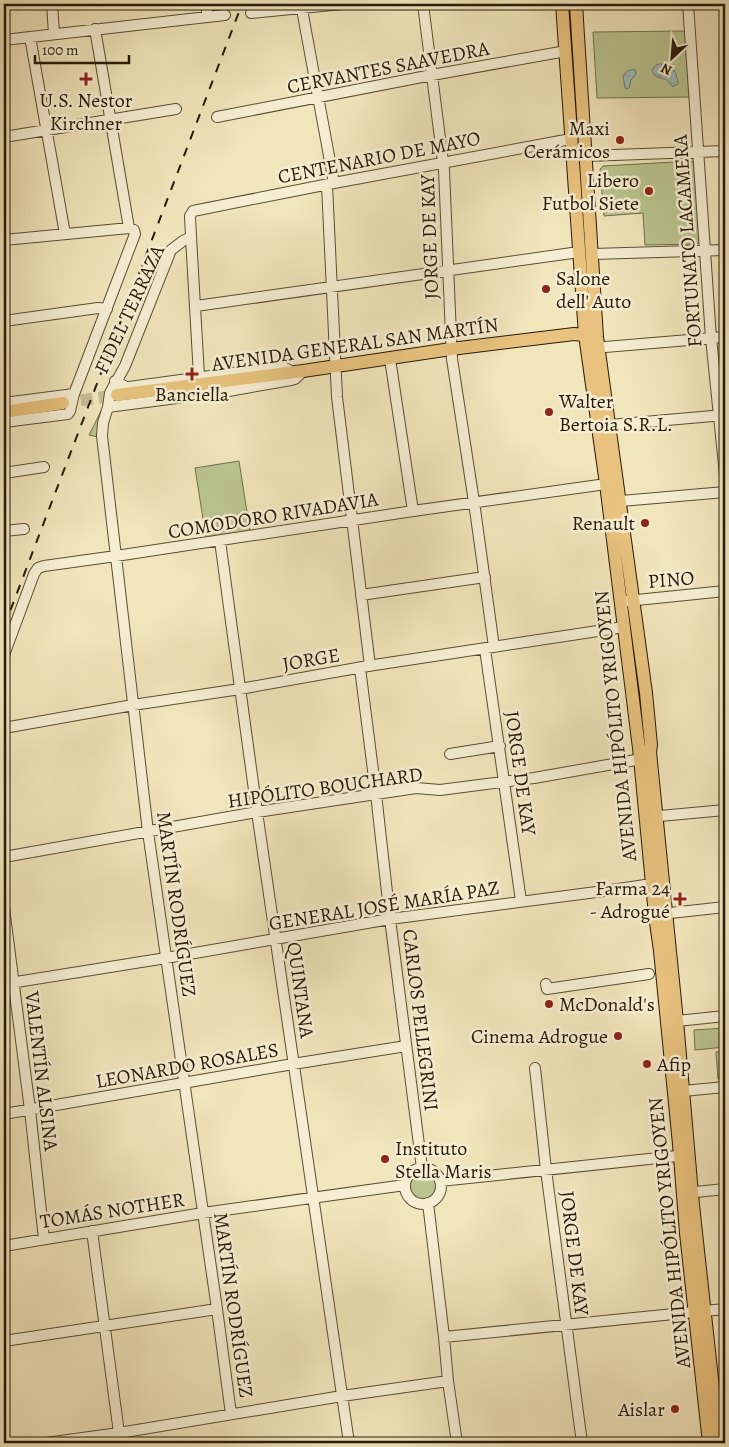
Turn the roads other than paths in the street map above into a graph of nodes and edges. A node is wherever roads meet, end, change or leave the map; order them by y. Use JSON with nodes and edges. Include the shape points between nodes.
{"nodes":[{"id":1,"x":52,"y":4,"type":"edge"},
{"id":2,"x":207,"y":4,"type":"edge"},
{"id":3,"x":342,"y":4,"type":"edge"},
{"id":4,"x":423,"y":4,"type":"edge"},
{"id":5,"x":562,"y":4,"type":"edge"},
{"id":6,"x":576,"y":4,"type":"edge"},
{"id":7,"x":688,"y":4,"type":"edge"},
{"id":8,"x":301,"y":6,"type":"edge"},
{"id":9,"x":251,"y":13,"type":"dead end"},
{"id":10,"x":224,"y":15,"type":"dead end"},
{"id":11,"x":208,"y":16,"type":"junction"},
{"id":12,"x":95,"y":29,"type":"junction"},
{"id":13,"x":54,"y":34,"type":"junction"},
{"id":14,"x":30,"y":37,"type":"junction"},
{"id":15,"x":4,"y":40,"type":"edge"},
{"id":16,"x":566,"y":51,"type":"junction"},
{"id":17,"x":432,"y":75,"type":"junction"},
{"id":18,"x":319,"y":98,"type":"junction"},
{"id":19,"x":176,"y":109,"type":"dead end"},
{"id":20,"x":217,"y":117,"type":"dead end"},
{"id":21,"x":109,"y":119,"type":"junction"},
{"id":22,"x":46,"y":130,"type":"junction"},
{"id":23,"x":4,"y":137,"type":"edge"},
{"id":24,"x":571,"y":139,"type":"junction"},
{"id":25,"x":725,"y":151,"type":"edge"},
{"id":26,"x":698,"y":152,"type":"junction"},
{"id":27,"x":586,"y":156,"type":"junction"},
{"id":28,"x":444,"y":163,"type":"junction"},
{"id":29,"x":330,"y":184,"type":"junction"},
{"id":30,"x":132,"y":231,"type":"junction"},
{"id":31,"x":65,"y":234,"type":"junction"},
{"id":32,"x":188,"y":238,"type":"junction"},
{"id":33,"x":4,"y":240,"type":"edge"},
{"id":34,"x":706,"y":250,"type":"junction"},
{"id":35,"x":725,"y":250,"type":"edge"},
{"id":36,"x":579,"y":252,"type":"junction"},
{"id":37,"x":593,"y":254,"type":"junction"},
{"id":38,"x":448,"y":271,"type":"junction"},
{"id":39,"x":330,"y":287,"type":"junction"},
{"id":40,"x":196,"y":306,"type":"junction"},
{"id":41,"x":107,"y":309,"type":"junction"},
{"id":42,"x":4,"y":321,"type":"edge"},
{"id":43,"x":725,"y":337,"type":"edge"},
{"id":44,"x":712,"y":338,"type":"junction"},
{"id":45,"x":592,"y":342,"type":"junction"},
{"id":46,"x":451,"y":349,"type":"junction"},
{"id":47,"x":390,"y":358,"type":"junction"},
{"id":48,"x":334,"y":366,"type":"junction"},
{"id":49,"x":299,"y":372,"type":"junction"},
{"id":50,"x":199,"y":376,"type":"junction"},
{"id":51,"x":115,"y":381,"type":"junction"},
{"id":52,"x":69,"y":400,"type":"junction"},
{"id":53,"x":111,"y":400,"type":"junction"},
{"id":54,"x":4,"y":403,"type":"edge"},
{"id":55,"x":4,"y":412,"type":"edge"},
{"id":56,"x":722,"y":415,"type":"edge"},
{"id":57,"x":4,"y":422,"type":"edge"},
{"id":58,"x":610,"y":425,"type":"junction"},
{"id":59,"x":44,"y":467,"type":"dead end"},
{"id":60,"x":4,"y":473,"type":"edge"},
{"id":61,"x":725,"y":475,"type":"edge"},
{"id":62,"x":606,"y":484,"type":"junction"},
{"id":63,"x":725,"y":492,"type":"edge"},
{"id":64,"x":621,"y":501,"type":"junction"},
{"id":65,"x":474,"y":502,"type":"junction"},
{"id":66,"x":413,"y":511,"type":"junction"},
{"id":67,"x":352,"y":520,"type":"junction"},
{"id":68,"x":24,"y":529,"type":"dead end"},
{"id":69,"x":4,"y":531,"type":"edge"},
{"id":70,"x":220,"y":541,"type":"junction"},
{"id":71,"x":116,"y":556,"type":"junction"},
{"id":72,"x":485,"y":577,"type":"junction"},
{"id":73,"x":725,"y":591,"type":"edge"},
{"id":74,"x":361,"y":594,"type":"junction"},
{"id":75,"x":627,"y":601,"type":"junction"},
{"id":76,"x":624,"y":628,"type":"junction"},
{"id":77,"x":490,"y":648,"type":"junction"},
{"id":78,"x":4,"y":655,"type":"edge"},
{"id":79,"x":365,"y":667,"type":"junction"},
{"id":80,"x":240,"y":689,"type":"junction"},
{"id":81,"x":133,"y":706,"type":"junction"},
{"id":82,"x":4,"y":728,"type":"edge"},
{"id":83,"x":500,"y":746,"type":"junction"},
{"id":84,"x":450,"y":754,"type":"dead end"},
{"id":85,"x":645,"y":758,"type":"junction"},
{"id":86,"x":505,"y":781,"type":"junction"},
{"id":87,"x":376,"y":794,"type":"junction"},
{"id":88,"x":725,"y":810,"type":"edge"},
{"id":89,"x":257,"y":812,"type":"junction"},
{"id":90,"x":651,"y":817,"type":"junction"},
{"id":91,"x":148,"y":832,"type":"junction"},
{"id":92,"x":4,"y":857,"type":"edge"},
{"id":93,"x":652,"y":884,"type":"junction"},
{"id":94,"x":521,"y":901,"type":"junction"},
{"id":95,"x":725,"y":907,"type":"edge"},
{"id":96,"x":4,"y":908,"type":"edge"},
{"id":97,"x":660,"y":914,"type":"junction"},
{"id":98,"x":390,"y":919,"type":"junction"},
{"id":99,"x":276,"y":939,"type":"junction"},
{"id":100,"x":166,"y":958,"type":"junction"},
{"id":101,"x":649,"y":974,"type":"dead end"},
{"id":102,"x":8,"y":983,"type":"edge"},
{"id":103,"x":546,"y":984,"type":"dead end"},
{"id":104,"x":725,"y":1016,"type":"edge"},
{"id":105,"x":677,"y":1021,"type":"junction"},
{"id":106,"x":406,"y":1046,"type":"junction"},
{"id":107,"x":293,"y":1064,"type":"junction"},
{"id":108,"x":535,"y":1068,"type":"dead end"},
{"id":109,"x":184,"y":1082,"type":"junction"},
{"id":110,"x":725,"y":1087,"type":"edge"},
{"id":111,"x":683,"y":1091,"type":"junction"},
{"id":112,"x":30,"y":1110,"type":"junction"},
{"id":113,"x":4,"y":1114,"type":"edge"},
{"id":114,"x":684,"y":1155,"type":"junction"},
{"id":115,"x":422,"y":1168,"type":"junction"},
{"id":116,"x":546,"y":1170,"type":"junction"},
{"id":117,"x":440,"y":1181,"type":"junction"},
{"id":118,"x":405,"y":1185,"type":"junction"},
{"id":119,"x":725,"y":1189,"type":"edge"},
{"id":120,"x":688,"y":1193,"type":"junction"},
{"id":121,"x":313,"y":1197,"type":"junction"},
{"id":122,"x":428,"y":1203,"type":"junction"},
{"id":123,"x":203,"y":1213,"type":"junction"},
{"id":124,"x":92,"y":1231,"type":"junction"},
{"id":125,"x":44,"y":1239,"type":"junction"},
{"id":126,"x":4,"y":1246,"type":"edge"},
{"id":127,"x":217,"y":1309,"type":"junction"},
{"id":128,"x":725,"y":1309,"type":"edge"},
{"id":129,"x":699,"y":1311,"type":"junction"},
{"id":130,"x":566,"y":1324,"type":"junction"},
{"id":131,"x":105,"y":1326,"type":"junction"},
{"id":132,"x":444,"y":1337,"type":"junction"},
{"id":133,"x":4,"y":1341,"type":"edge"},
{"id":134,"x":448,"y":1381,"type":"junction"},
{"id":135,"x":342,"y":1396,"type":"junction"},
{"id":136,"x":720,"y":1410,"type":"edge"},
{"id":137,"x":231,"y":1414,"type":"junction"},
{"id":138,"x":119,"y":1433,"type":"junction"},
{"id":139,"x":46,"y":1443,"type":"edge"},
{"id":140,"x":349,"y":1443,"type":"edge"},
{"id":141,"x":457,"y":1443,"type":"edge"},
{"id":142,"x":582,"y":1443,"type":"edge"},
{"id":143,"x":709,"y":1443,"type":"edge"},
{"id":144,"x":719,"y":1443,"type":"edge"}],
"edges":[{"from":1,"to":13,"type":"street"},
{"from":2,"to":11,"type":"street"},
{"from":3,"to":8,"type":"street"},
{"from":4,"to":17,"type":"street","name":"JORGE DE KAY"},
{"from":5,"to":16,"type":"main road","name":"AVENIDA HIPÓLITO YRIGOYEN"},
{"from":6,"to":27,"type":"main road","name":"AVENIDA HIPÓLITO YRIGOYEN"},
{"from":7,"to":26,"type":"street","name":"FORTUNATO LACAMERA"},
{"from":8,"to":9,"type":"street"},
{"from":8,"to":18,"type":"street","name":"CARLOS PELLEGRINI"},
{"from":10,"to":11,"type":"street"},
{"from":11,"to":12,"type":"street"},
{"from":12,"to":13,"type":"street"},
{"from":12,"to":21,"type":"street"},
{"from":13,"to":14,"type":"street"},
{"from":14,"to":15,"type":"street"},
{"from":14,"to":22,"type":"street"},
{"from":16,"to":17,"type":"street","name":"CERVANTES SAAVEDRA"},
{"from":16,"to":24,"type":"main road","name":"AVENIDA HIPÓLITO YRIGOYEN"},
{"from":17,"to":18,"type":"street","name":"CERVANTES SAAVEDRA"},
{"from":17,"to":28,"type":"street","name":"JORGE DE KAY"},
{"from":18,"to":20,"type":"street","name":"CERVANTES SAAVEDRA"},
{"from":18,"to":29,"type":"street","name":"CARLOS PELLEGRINI"},
{"from":19,"to":21,"type":"street"},
{"from":21,"to":22,"type":"street"},
{"from":21,"to":30,"type":"street"},
{"from":22,"to":23,"type":"street"},
{"from":22,"to":31,"type":"street"},
{"from":24,"to":28,"type":"street","name":"CENTENARIO DE MAYO"},
{"from":24,"to":36,"type":"main road","name":"AVENIDA HIPÓLITO YRIGOYEN"},
{"from":25,"to":26,"type":"street"},
{"from":26,"to":27,"type":"street"},
{"from":26,"to":34,"type":"street","name":"FORTUNATO LACAMERA"},
{"from":27,"to":37,"type":"main road","name":"AVENIDA HIPÓLITO YRIGOYEN"},
{"from":28,"to":29,"type":"street","name":"CENTENARIO DE MAYO"},
{"from":28,"to":38,"type":"street","name":"JORGE DE KAY"},
{"from":29,"to":32,"type":"street","name":"CENTENARIO DE MAYO","via":[[193,210]]},
{"from":29,"to":39,"type":"street","name":"CARLOS PELLEGRINI"},
{"from":30,"to":31,"type":"street"},
{"from":30,"to":41,"type":"street"},
{"from":31,"to":33,"type":"street"},
{"from":32,"to":40,"type":"street"},
{"from":32,"to":51,"type":"street","name":"FIDEL TERRAZA","via":[[171,250],[125,366]]},
{"from":34,"to":35,"type":"street"},
{"from":34,"to":37,"type":"street"},
{"from":34,"to":44,"type":"street","name":"FORTUNATO LACAMERA"},
{"from":36,"to":38,"type":"street"},
{"from":36,"to":45,"type":"main road","name":"AVENIDA HIPÓLITO YRIGOYEN"},
{"from":37,"to":45,"type":"main road","name":"AVENIDA HIPÓLITO YRIGOYEN"},
{"from":38,"to":39,"type":"street"},
{"from":38,"to":46,"type":"street","name":"JORGE DE KAY"},
{"from":39,"to":40,"type":"street"},
{"from":39,"to":48,"type":"street","name":"CARLOS PELLEGRINI"},
{"from":40,"to":50,"type":"street"},
{"from":41,"to":42,"type":"street"},
{"from":41,"to":52,"type":"street"},
{"from":43,"to":44,"type":"street"},
{"from":44,"to":45,"type":"street"},
{"from":44,"to":56,"type":"street","name":"FORTUNATO LACAMERA"},
{"from":45,"to":46,"type":"main road","name":"AVENIDA GENERAL SAN MARTÍN","via":[[574,334]]},
{"from":45,"to":58,"type":"main road","name":"AVENIDA HIPÓLITO YRIGOYEN"},
{"from":45,"to":62,"type":"main road","name":"AVENIDA HIPÓLITO YRIGOYEN"},
{"from":46,"to":47,"type":"main road","name":"AVENIDA GENERAL SAN MARTÍN"},
{"from":46,"to":65,"type":"street","name":"JORGE DE KAY"},
{"from":47,"to":48,"type":"main road","name":"AVENIDA GENERAL SAN MARTÍN"},
{"from":47,"to":66,"type":"street"},
{"from":48,"to":49,"type":"main road","name":"AVENIDA GENERAL SAN MARTÍN"},
{"from":48,"to":67,"type":"street","name":"CARLOS PELLEGRINI"},
{"from":49,"to":50,"type":"street","via":[[276,367]]},
{"from":49,"to":53,"type":"main road","name":"AVENIDA GENERAL SAN MARTÍN"},
{"from":50,"to":51,"type":"street","via":[[129,387]]},
{"from":51,"to":53,"type":"street","name":"FIDEL TERRAZA"},
{"from":52,"to":54,"type":"street"},
{"from":52,"to":55,"type":"main road"},
{"from":52,"to":57,"type":"street","via":[[68,414]]},
{"from":53,"to":71,"type":"street","name":"MARTÍN RODRÍGUEZ","via":[[102,423],[102,436]]},
{"from":56,"to":58,"type":"street"},
{"from":56,"to":61,"type":"street","name":"FORTUNATO LACAMERA"},
{"from":58,"to":64,"type":"main road","name":"AVENIDA HIPÓLITO YRIGOYEN"},
{"from":59,"to":60,"type":"street"},
{"from":62,"to":65,"type":"street","name":"COMODORO RIVADAVIA"},
{"from":62,"to":75,"type":"main road","name":"AVENIDA HIPÓLITO YRIGOYEN"},
{"from":63,"to":64,"type":"street"},
{"from":64,"to":75,"type":"main road","name":"AVENIDA HIPÓLITO YRIGOYEN"},
{"from":65,"to":66,"type":"street","name":"COMODORO RIVADAVIA"},
{"from":65,"to":72,"type":"street","name":"JORGE DE KAY"},
{"from":66,"to":67,"type":"street","name":"COMODORO RIVADAVIA"},
{"from":67,"to":70,"type":"street","name":"COMODORO RIVADAVIA"},
{"from":67,"to":74,"type":"street","name":"CARLOS PELLEGRINI"},
{"from":68,"to":69,"type":"street"},
{"from":70,"to":71,"type":"street","name":"COMODORO RIVADAVIA"},
{"from":70,"to":80,"type":"street","name":"QUINTANA"},
{"from":71,"to":78,"type":"street","name":"COMODORO RIVADAVIA","via":[[38,568]]},
{"from":71,"to":81,"type":"street","name":"MARTÍN RODRÍGUEZ"},
{"from":72,"to":74,"type":"street"},
{"from":72,"to":77,"type":"street","name":"JORGE DE KAY"},
{"from":73,"to":75,"type":"street","name":"PINO"},
{"from":74,"to":79,"type":"street","name":"CARLOS PELLEGRINI"},
{"from":75,"to":76,"type":"main road","name":"AVENIDA HIPÓLITO YRIGOYEN"},
{"from":75,"to":85,"type":"main road","name":"AVENIDA HIPÓLITO YRIGOYEN","via":[[646,693],[651,745]]},
{"from":76,"to":77,"type":"street","name":"JORGE"},
{"from":76,"to":85,"type":"main road","name":"AVENIDA HIPÓLITO YRIGOYEN"},
{"from":77,"to":79,"type":"street","name":"JORGE"},
{"from":77,"to":83,"type":"street","name":"JORGE DE KAY"},
{"from":79,"to":80,"type":"street","name":"JORGE"},
{"from":79,"to":87,"type":"street","name":"CARLOS PELLEGRINI"},
{"from":80,"to":81,"type":"street","name":"JORGE"},
{"from":80,"to":89,"type":"street","name":"QUINTANA"},
{"from":81,"to":82,"type":"street","name":"JORGE"},
{"from":81,"to":91,"type":"street","name":"MARTÍN RODRÍGUEZ"},
{"from":83,"to":84,"type":"street"},
{"from":83,"to":86,"type":"street","name":"JORGE DE KAY"},
{"from":85,"to":86,"type":"street","name":"HIPÓLITO BOUCHARD"},
{"from":85,"to":90,"type":"main road","name":"AVENIDA HIPÓLITO YRIGOYEN"},
{"from":86,"to":87,"type":"street","name":"HIPÓLITO BOUCHARD"},
{"from":86,"to":94,"type":"street","name":"JORGE DE KAY"},
{"from":87,"to":89,"type":"street","name":"HIPÓLITO BOUCHARD"},
{"from":87,"to":98,"type":"street","name":"CARLOS PELLEGRINI"},
{"from":88,"to":90,"type":"street"},
{"from":89,"to":91,"type":"street","name":"HIPÓLITO BOUCHARD"},
{"from":89,"to":99,"type":"street","name":"QUINTANA"},
{"from":90,"to":93,"type":"main road","name":"AVENIDA HIPÓLITO YRIGOYEN"},
{"from":90,"to":97,"type":"main road","name":"AVENIDA HIPÓLITO YRIGOYEN"},
{"from":91,"to":92,"type":"street","name":"HIPÓLITO BOUCHARD"},
{"from":91,"to":100,"type":"street","name":"MARTÍN RODRÍGUEZ"},
{"from":93,"to":94,"type":"street","name":"GENERAL JOSÉ MARÍA PAZ"},
{"from":93,"to":97,"type":"main road","name":"AVENIDA HIPÓLITO YRIGOYEN"},
{"from":94,"to":98,"type":"street","name":"GENERAL JOSÉ MARÍA PAZ"},
{"from":95,"to":97,"type":"street"},
{"from":96,"to":102,"type":"street","name":"VALENTÍN ALSINA"},
{"from":97,"to":105,"type":"main road","name":"AVENIDA HIPÓLITO YRIGOYEN"},
{"from":97,"to":114,"type":"main road","name":"AVENIDA HIPÓLITO YRIGOYEN","via":[[660,952]]},
{"from":98,"to":99,"type":"street","name":"GENERAL JOSÉ MARÍA PAZ"},
{"from":98,"to":106,"type":"street","name":"CARLOS PELLEGRINI"},
{"from":99,"to":100,"type":"street","name":"GENERAL JOSÉ MARÍA PAZ"},
{"from":99,"to":107,"type":"street","name":"QUINTANA"},
{"from":100,"to":102,"type":"street","name":"GENERAL JOSÉ MARÍA PAZ"},
{"from":100,"to":109,"type":"street","name":"MARTÍN RODRÍGUEZ"},
{"from":101,"to":103,"type":"street","via":[[547,989]]},
{"from":102,"to":112,"type":"street","name":"VALENTÍN ALSINA"},
{"from":104,"to":105,"type":"street"},
{"from":105,"to":111,"type":"main road","name":"AVENIDA HIPÓLITO YRIGOYEN"},
{"from":106,"to":107,"type":"street","name":"LEONARDO ROSALES"},
{"from":106,"to":115,"type":"street","name":"CARLOS PELLEGRINI"},
{"from":107,"to":109,"type":"street","name":"LEONARDO ROSALES"},
{"from":107,"to":121,"type":"street","name":"QUINTANA"},
{"from":108,"to":116,"type":"street","name":"JORGE DE KAY"},
{"from":109,"to":112,"type":"street","name":"LEONARDO ROSALES"},
{"from":109,"to":123,"type":"street","name":"MARTÍN RODRÍGUEZ"},
{"from":110,"to":111,"type":"street"},
{"from":111,"to":114,"type":"main road","name":"AVENIDA HIPÓLITO YRIGOYEN"},
{"from":112,"to":113,"type":"street","name":"LEONARDO ROSALES"},
{"from":112,"to":125,"type":"street","name":"VALENTÍN ALSINA"},
{"from":114,"to":116,"type":"street"},
{"from":114,"to":120,"type":"main road","name":"AVENIDA HIPÓLITO YRIGOYEN"},
{"from":115,"to":117,"type":"street","via":[[433,1172]]},
{"from":115,"to":118,"type":"street","via":[[412,1171]]},
{"from":116,"to":117,"type":"street"},
{"from":116,"to":130,"type":"street","name":"JORGE DE KAY"},
{"from":117,"to":122,"type":"street","via":[[437,1197]]},
{"from":118,"to":121,"type":"street","name":"TOMÁS NOTHER"},
{"from":118,"to":122,"type":"street","via":[[410,1198],[418,1203]]},
{"from":119,"to":120,"type":"street"},
{"from":120,"to":129,"type":"main road","name":"AVENIDA HIPÓLITO YRIGOYEN"},
{"from":121,"to":123,"type":"street","name":"TOMÁS NOTHER"},
{"from":121,"to":135,"type":"street","name":"QUINTANA"},
{"from":122,"to":132,"type":"street"},
{"from":123,"to":124,"type":"street","name":"TOMÁS NOTHER"},
{"from":123,"to":127,"type":"street","name":"MARTÍN RODRÍGUEZ"},
{"from":124,"to":125,"type":"street","name":"TOMÁS NOTHER"},
{"from":124,"to":131,"type":"street"},
{"from":125,"to":126,"type":"street","name":"TOMÁS NOTHER"},
{"from":127,"to":131,"type":"street"},
{"from":127,"to":137,"type":"street","name":"MARTÍN RODRÍGUEZ"},
{"from":128,"to":129,"type":"street"},
{"from":129,"to":130,"type":"street"},
{"from":129,"to":136,"type":"main road","name":"AVENIDA HIPÓLITO YRIGOYEN"},
{"from":129,"to":143,"type":"main road","name":"AVENIDA HIPÓLITO YRIGOYEN"},
{"from":130,"to":132,"type":"street"},
{"from":130,"to":142,"type":"street","name":"JORGE DE KAY"},
{"from":131,"to":133,"type":"street"},
{"from":131,"to":138,"type":"street"},
{"from":132,"to":134,"type":"street"},
{"from":134,"to":135,"type":"street"},
{"from":134,"to":141,"type":"street"},
{"from":135,"to":137,"type":"street"},
{"from":135,"to":140,"type":"street","name":"QUINTANA"},
{"from":136,"to":144,"type":"main road","name":"AVENIDA HIPÓLITO YRIGOYEN"},
{"from":137,"to":138,"type":"street"},
{"from":138,"to":139,"type":"street"}]}
